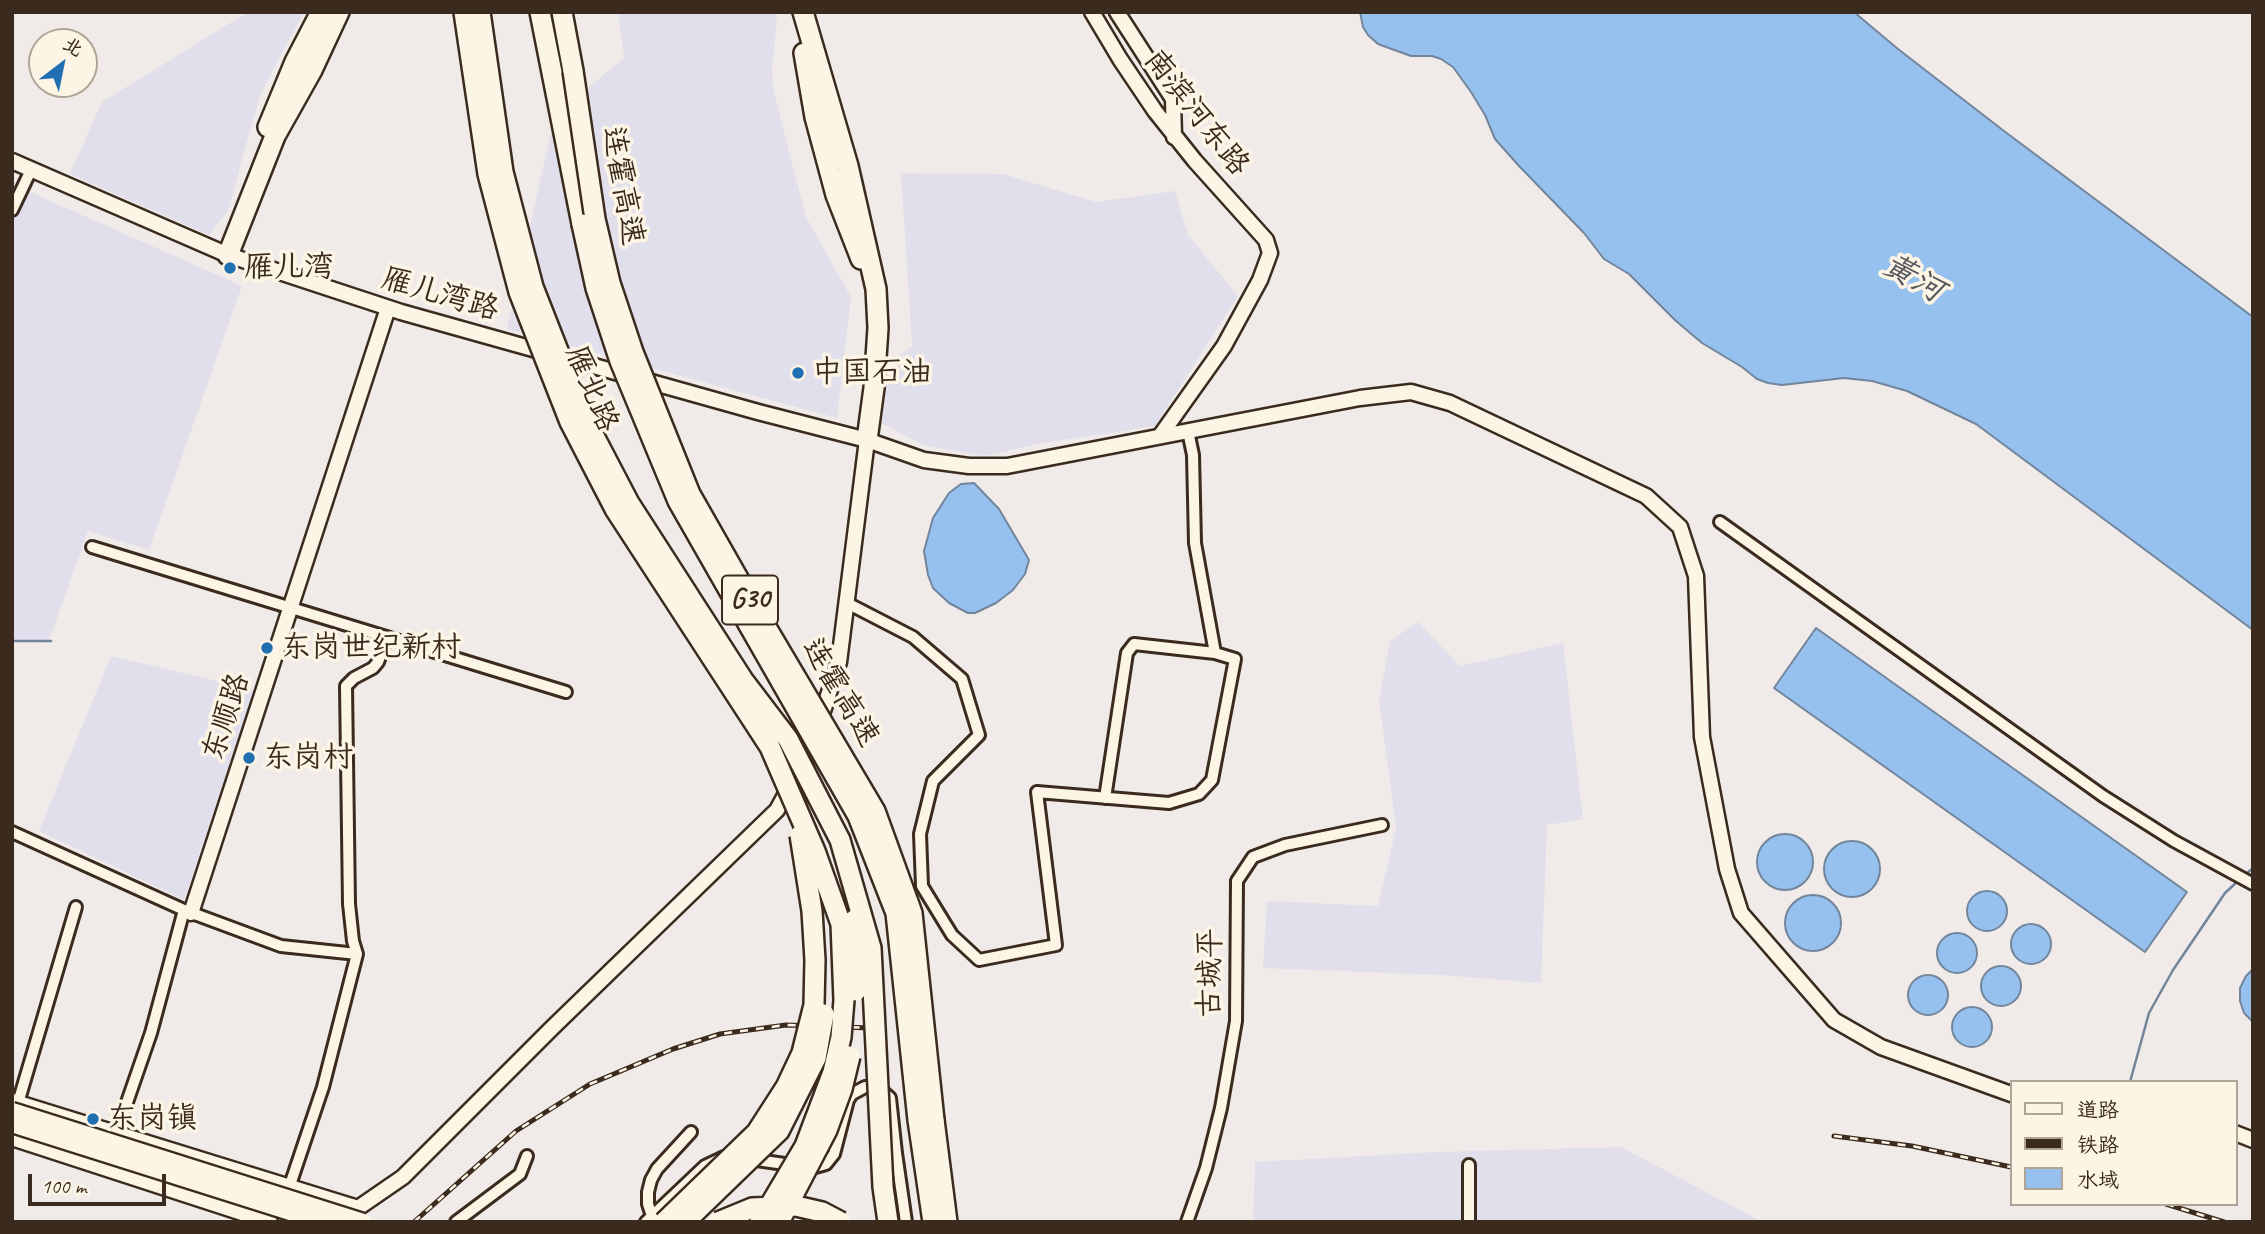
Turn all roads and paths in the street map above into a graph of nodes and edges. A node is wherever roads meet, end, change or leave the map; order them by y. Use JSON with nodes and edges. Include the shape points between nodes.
{"nodes":[{"id":1,"x":321,"y":12,"type":"edge"},
{"id":2,"x":339,"y":12,"type":"edge"},
{"id":3,"x":464,"y":12,"type":"edge"},
{"id":4,"x":480,"y":12,"type":"edge"},
{"id":5,"x":540,"y":12,"type":"edge"},
{"id":6,"x":551,"y":12,"type":"edge"},
{"id":7,"x":562,"y":12,"type":"edge"},
{"id":8,"x":570,"y":12,"type":"edge"},
{"id":9,"x":792,"y":12,"type":"edge"},
{"id":10,"x":803,"y":12,"type":"edge"},
{"id":11,"x":1092,"y":12,"type":"edge"},
{"id":12,"x":1117,"y":12,"type":"edge"},
{"id":13,"x":561,"y":72,"type":"junction"},
{"id":14,"x":1174,"y":137,"type":"junction"},
{"id":15,"x":12,"y":161,"type":"edge"},
{"id":16,"x":31,"y":170,"type":"junction"},
{"id":17,"x":12,"y":210,"type":"edge"},
{"id":18,"x":224,"y":253,"type":"junction"},
{"id":19,"x":388,"y":308,"type":"junction"},
{"id":20,"x":1188,"y":431,"type":"junction"},
{"id":21,"x":1160,"y":436,"type":"junction"},
{"id":22,"x":863,"y":439,"type":"junction"},
{"id":23,"x":1720,"y":522,"type":"dead end"},
{"id":24,"x":92,"y":547,"type":"dead end"},
{"id":25,"x":847,"y":603,"type":"junction"},
{"id":26,"x":290,"y":609,"type":"junction"},
{"id":27,"x":387,"y":638,"type":"junction"},
{"id":28,"x":1216,"y":653,"type":"junction"},
{"id":29,"x":566,"y":692,"type":"dead end"},
{"id":30,"x":810,"y":780,"type":"junction"},
{"id":31,"x":1105,"y":798,"type":"junction"},
{"id":32,"x":796,"y":810,"type":"junction"},
{"id":33,"x":1381,"y":825,"type":"dead end"},
{"id":34,"x":12,"y":832,"type":"edge"},
{"id":35,"x":2250,"y":882,"type":"edge"},
{"id":36,"x":76,"y":907,"type":"dead end"},
{"id":37,"x":188,"y":911,"type":"junction"},
{"id":38,"x":357,"y":954,"type":"junction"},
{"id":39,"x":2010,"y":1094,"type":"edge"},
{"id":40,"x":14,"y":1105,"type":"edge"},
{"id":41,"x":926,"y":1120,"type":"junction"},
{"id":42,"x":12,"y":1124,"type":"edge"},
{"id":43,"x":110,"y":1132,"type":"junction"},
{"id":44,"x":691,"y":1132,"type":"dead end"},
{"id":45,"x":12,"y":1138,"type":"edge"},
{"id":46,"x":527,"y":1156,"type":"dead end"},
{"id":47,"x":91,"y":1163,"type":"junction"},
{"id":48,"x":1469,"y":1165,"type":"dead end"},
{"id":49,"x":289,"y":1188,"type":"junction"},
{"id":50,"x":340,"y":1204,"type":"junction"},
{"id":51,"x":360,"y":1215,"type":"edge"},
{"id":52,"x":261,"y":1220,"type":"edge"},
{"id":53,"x":654,"y":1220,"type":"edge"},
{"id":54,"x":314,"y":1222,"type":"edge"},
{"id":55,"x":322,"y":1222,"type":"edge"},
{"id":56,"x":344,"y":1222,"type":"edge"},
{"id":57,"x":456,"y":1222,"type":"edge"},
{"id":58,"x":685,"y":1222,"type":"edge"},
{"id":59,"x":718,"y":1222,"type":"edge"},
{"id":60,"x":761,"y":1222,"type":"edge"},
{"id":61,"x":779,"y":1222,"type":"edge"},
{"id":62,"x":841,"y":1222,"type":"edge"},
{"id":63,"x":888,"y":1222,"type":"edge"},
{"id":64,"x":906,"y":1222,"type":"edge"},
{"id":65,"x":933,"y":1222,"type":"edge"},
{"id":66,"x":947,"y":1222,"type":"edge"},
{"id":67,"x":1187,"y":1222,"type":"edge"},
{"id":68,"x":1469,"y":1222,"type":"edge"}],
"edges":[{"from":1,"to":18,"type":"highway","via":[[295,62]]},
{"from":2,"to":18,"type":"highway","via":[[275,136]]},
{"from":3,"to":32,"type":"highway","name":"雁北路","bridge":true,"via":[[491,187],[519,292],[570,422],[615,509],[769,747]]},
{"from":4,"to":30,"type":"highway","name":"雁北路","bridge":true,"via":[[503,172],[533,287],[584,417],[637,515],[743,680],[788,739]]},
{"from":5,"to":13,"type":"highway"},
{"from":6,"to":13,"type":"highway","name":"连霍高速","number":"G30"},
{"from":7,"to":13,"type":"highway","name":"连霍高速","number":"G30"},
{"from":8,"to":13,"type":"highway"},
{"from":9,"to":22,"type":"highway","via":[[836,195],[866,279],[869,328],[862,391]]},
{"from":10,"to":22,"type":"highway","via":[[848,166],[876,289],[874,388]]},
{"from":11,"to":14,"type":"street","name":"南滨河东路"},
{"from":12,"to":14,"type":"street","name":"南滨河东路","via":[[1173,99]]},
{"from":13,"to":41,"type":"highway","name":"连霍高速","number":"G30","bridge":true,"via":[[582,224],[596,288],[620,361],[678,502],[858,816],[896,912]]},
{"from":13,"to":41,"type":"highway","name":"连霍高速","number":"G30","bridge":true,"via":[[610,284],[632,352],[690,494],[875,811],[912,913]]},
{"from":14,"to":21,"type":"street","name":"南滨河东路","via":[[1266,240],[1270,253],[1224,345]]},
{"from":15,"to":16,"type":"street","name":"雁儿湾路"},
{"from":16,"to":17,"type":"street"},
{"from":16,"to":18,"type":"street","name":"雁儿湾路"},
{"from":18,"to":19,"type":"street","name":"雁儿湾路"},
{"from":19,"to":22,"type":"street","name":"雁儿湾路"},
{"from":19,"to":26,"type":"street","name":"东顺路"},
{"from":20,"to":21,"type":"street","name":"雁儿湾路"},
{"from":20,"to":28,"type":"street","via":[[1195,543]]},
{"from":20,"to":39,"type":"street","name":"雁儿湾路","via":[[1411,392],[1450,403],[1646,496],[1680,527],[1696,576],[1702,737],[1727,869],[1741,912],[1835,1020],[1881,1047]]},
{"from":21,"to":22,"type":"street","name":"雁儿湾路","via":[[1007,466],[924,460]]},
{"from":22,"to":25,"type":"street","via":[[864,470]]},
{"from":23,"to":35,"type":"street","via":[[2103,796]]},
{"from":24,"to":26,"type":"street"},
{"from":25,"to":31,"type":"street","via":[[913,637],[962,679],[979,735],[933,781],[920,834],[922,886],[952,935],[979,960],[1056,945],[1037,792]]},
{"from":25,"to":51,"type":"street","via":[[839,662],[811,748],[777,810]]},
{"from":26,"to":27,"type":"street"},
{"from":26,"to":37,"type":"street","name":"东顺路"},
{"from":27,"to":29,"type":"street"},
{"from":27,"to":38,"type":"street","via":[[373,668],[346,686],[349,904]]},
{"from":28,"to":31,"type":"street","via":[[1134,644],[1127,653]]},
{"from":28,"to":31,"type":"street","via":[[1235,659],[1212,780],[1199,794],[1169,803]]},
{"from":30,"to":61,"type":"highway","bridge":true,"via":[[853,910],[856,1003],[842,1089],[827,1130]]},
{"from":30,"to":63,"type":"highway","bridge":true,"via":[[840,840],[871,948]]},
{"from":32,"to":53,"type":"highway","bridge":true,"via":[[815,960],[814,1005],[802,1053],[757,1132]]},
{"from":32,"to":58,"type":"highway","bridge":true,"via":[[826,961],[825,1008],[816,1058],[779,1131]]},
{"from":32,"to":60,"type":"highway","bridge":true,"via":[[841,924],[841,1037],[806,1146]]},
{"from":33,"to":67,"type":"street","name":"古城平","via":[[1285,845],[1253,857],[1237,881],[1236,1021],[1221,1108]]},
{"from":34,"to":37,"type":"street"},
{"from":36,"to":40,"type":"street"},
{"from":37,"to":38,"type":"street","via":[[281,946]]},
{"from":37,"to":43,"type":"street","name":"东顺路","via":[[151,1033]]},
{"from":38,"to":49,"type":"street","via":[[323,1087]]},
{"from":40,"to":43,"type":"street"},
{"from":40,"to":51,"type":"main road","bridge":true},
{"from":41,"to":65,"type":"highway","name":"连霍高速","number":"G30"},
{"from":41,"to":66,"type":"highway","name":"连霍高速","number":"G30"},
{"from":42,"to":55,"type":"main road","bridge":true},
{"from":43,"to":47,"type":"street","name":"东顺路"},
{"from":43,"to":49,"type":"street"},
{"from":44,"to":53,"type":"street","via":[[651,1180],[648,1204]]},
{"from":45,"to":47,"type":"street"},
{"from":46,"to":57,"type":"street","via":[[520,1174]]},
{"from":47,"to":52,"type":"street"},
{"from":48,"to":68,"type":"street"},
{"from":49,"to":50,"type":"street"},
{"from":50,"to":51,"type":"street"},
{"from":50,"to":54,"type":"street"},
{"from":51,"to":56,"type":"street"},
{"from":53,"to":64,"type":"street","via":[[705,1166],[726,1156],[812,1168],[826,1164],[834,1154],[848,1100],[858,1089],[872,1086],[890,1098]]},
{"from":59,"to":62,"type":"highway","bridge":true,"via":[[751,1208],[796,1206]]}]}
